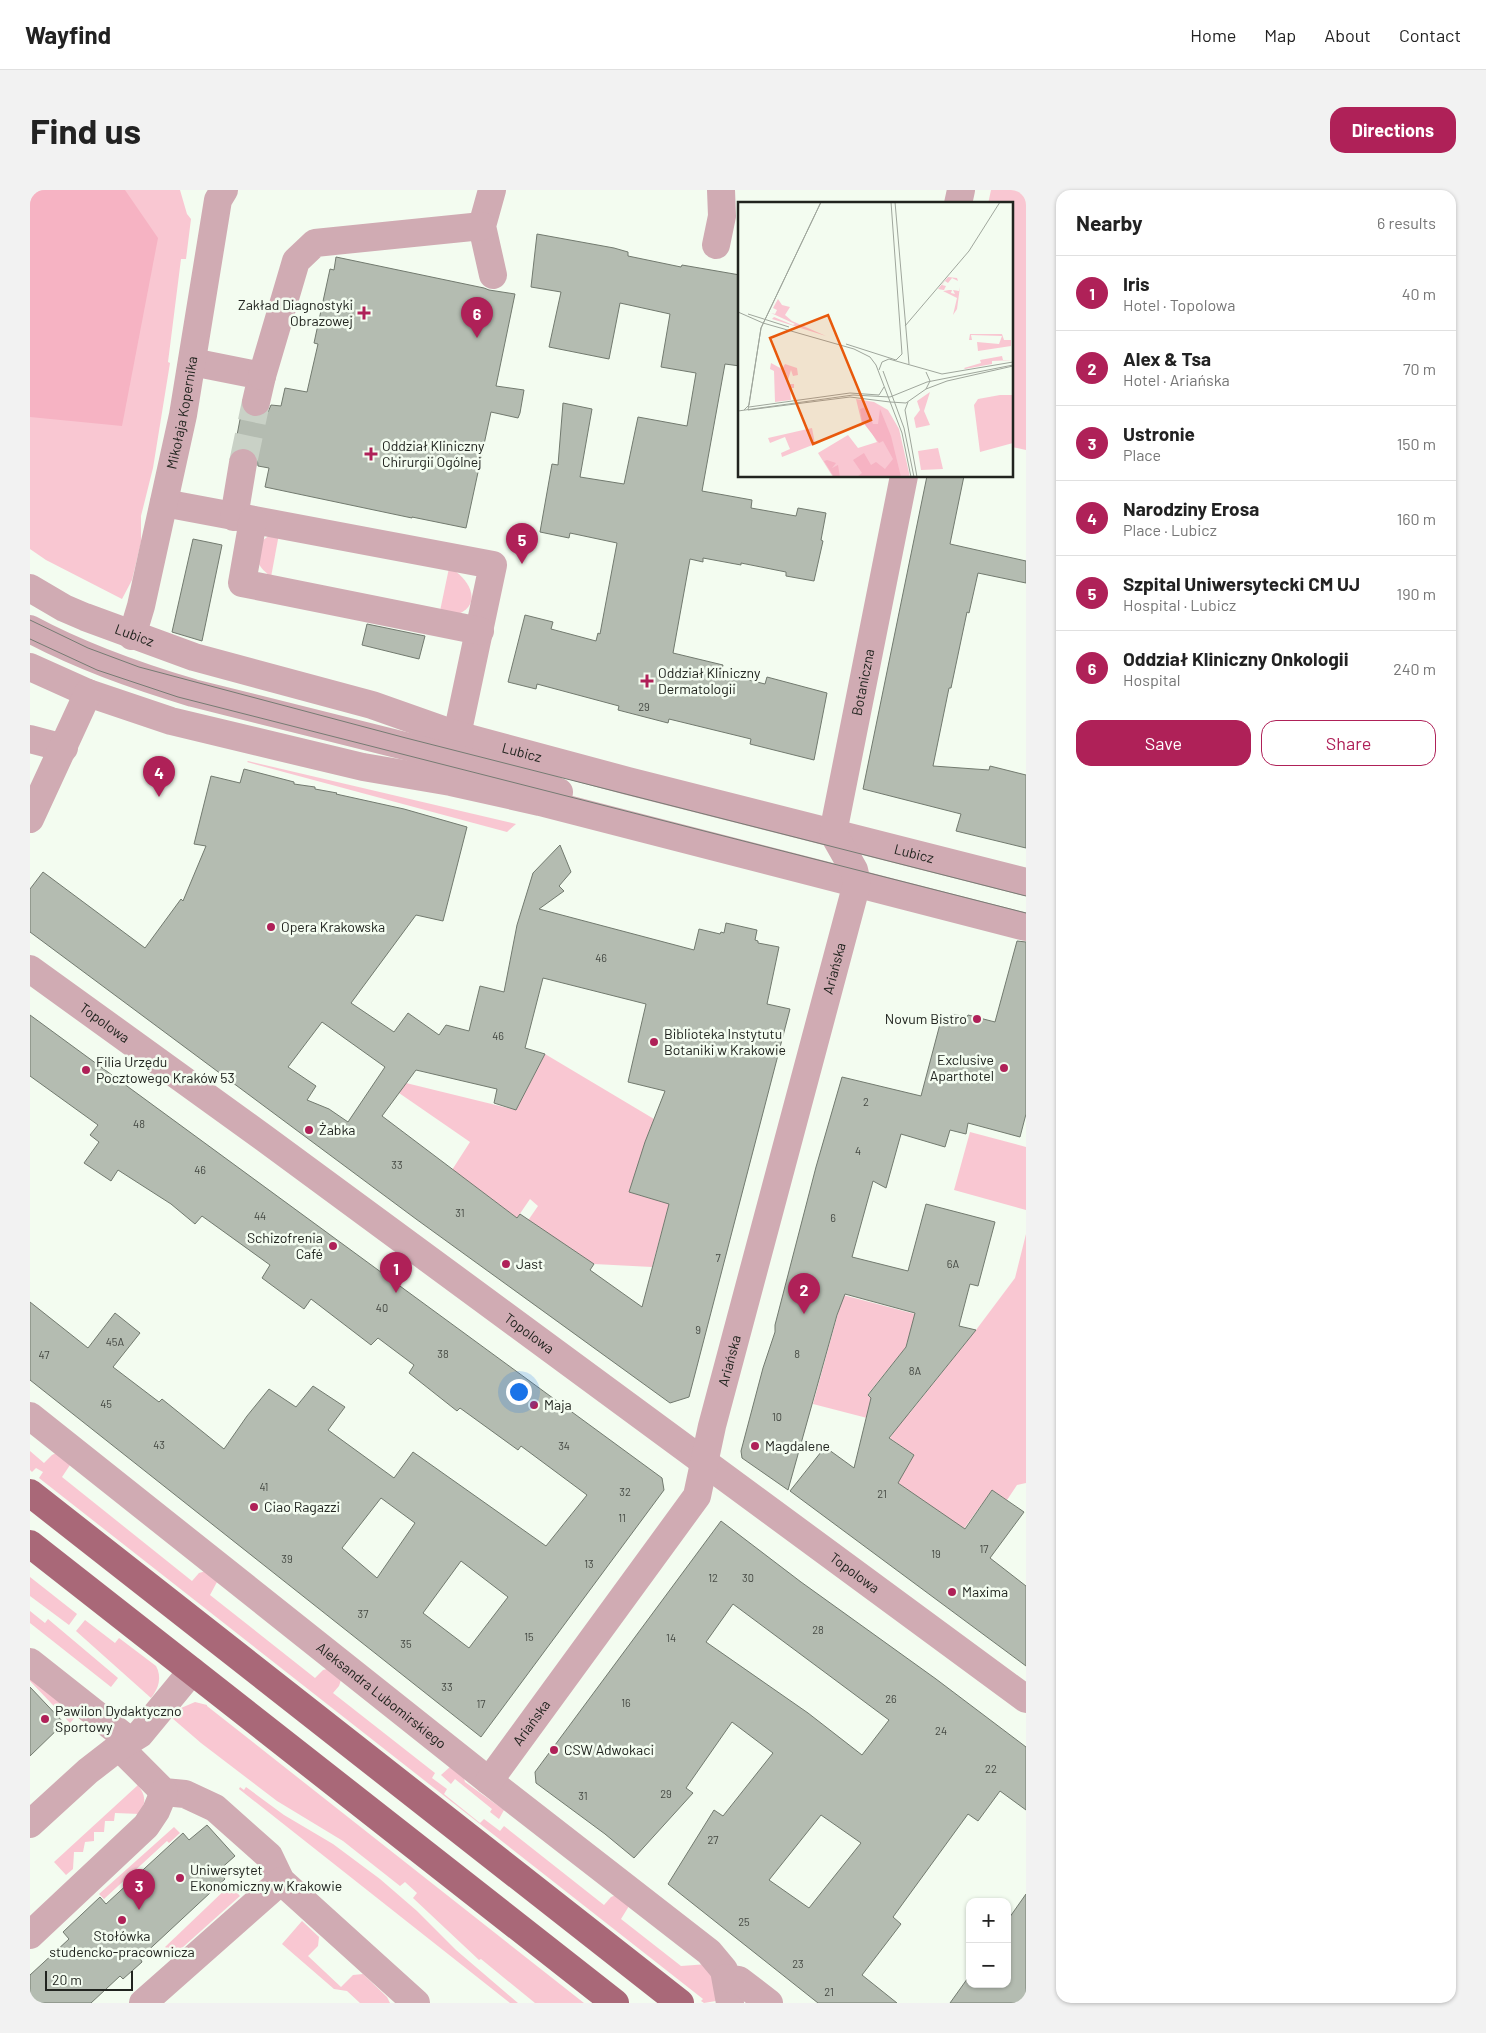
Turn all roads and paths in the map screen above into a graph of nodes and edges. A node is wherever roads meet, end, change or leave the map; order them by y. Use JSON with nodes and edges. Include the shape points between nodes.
{"nodes":[{"id":1,"x":224,"y":190,"type":"edge"},
{"id":2,"x":492,"y":190,"type":"edge"},
{"id":3,"x":721,"y":190,"type":"edge"},
{"id":4,"x":482,"y":226,"type":"junction"},
{"id":5,"x":716,"y":246,"type":"dead end"},
{"id":6,"x":493,"y":275,"type":"dead end"},
{"id":7,"x":192,"y":362,"type":"junction"},
{"id":8,"x":262,"y":376,"type":"junction"},
{"id":9,"x":256,"y":402,"type":"tunnel mouth"},
{"id":10,"x":243,"y":463,"type":"tunnel mouth"},
{"id":11,"x":904,"y":478,"type":"edge"},
{"id":12,"x":164,"y":503,"type":"junction"},
{"id":13,"x":243,"y":518,"type":"junction"},
{"id":14,"x":30,"y":588,"type":"edge"},
{"id":15,"x":30,"y":629,"type":"edge"},
{"id":16,"x":480,"y":631,"type":"junction"},
{"id":17,"x":132,"y":636,"type":"junction"},
{"id":18,"x":30,"y":667,"type":"edge"},
{"id":19,"x":88,"y":693,"type":"junction"},
{"id":20,"x":457,"y":735,"type":"junction"},
{"id":21,"x":30,"y":739,"type":"edge"},
{"id":22,"x":64,"y":748,"type":"junction"},
{"id":23,"x":505,"y":771,"type":"junction"},
{"id":24,"x":628,"y":781,"type":"junction"},
{"id":25,"x":30,"y":819,"type":"edge"},
{"id":26,"x":833,"y":833,"type":"junction"},
{"id":27,"x":677,"y":837,"type":"junction"},
{"id":28,"x":1026,"y":882,"type":"edge"},
{"id":29,"x":857,"y":883,"type":"junction"},
{"id":30,"x":1026,"y":927,"type":"edge"},
{"id":31,"x":30,"y":969,"type":"edge"},
{"id":32,"x":30,"y":1416,"type":"edge"},
{"id":33,"x":704,"y":1462,"type":"junction"},
{"id":34,"x":30,"y":1492,"type":"edge"},
{"id":35,"x":30,"y":1544,"type":"edge"},
{"id":36,"x":30,"y":1662,"type":"edge"},
{"id":37,"x":192,"y":1671,"type":"junction"},
{"id":38,"x":1026,"y":1700,"type":"edge"},
{"id":39,"x":124,"y":1744,"type":"junction"},
{"id":40,"x":489,"y":1781,"type":"junction"},
{"id":41,"x":164,"y":1792,"type":"junction"},
{"id":42,"x":30,"y":1824,"type":"edge"},
{"id":43,"x":281,"y":1881,"type":"junction"},
{"id":44,"x":30,"y":1935,"type":"edge"},
{"id":45,"x":728,"y":1991,"type":"edge"},
{"id":46,"x":143,"y":2003,"type":"edge"},
{"id":47,"x":416,"y":2003,"type":"edge"},
{"id":48,"x":615,"y":2003,"type":"edge"},
{"id":49,"x":680,"y":2003,"type":"edge"},
{"id":50,"x":769,"y":2003,"type":"edge"}],
"edges":[{"from":1,"to":7,"type":"street","name":"Mikołaja Kopernika","via":[[218,200]]},
{"from":2,"to":4,"type":"street"},
{"from":3,"to":5,"type":"street","via":[[722,216]]},
{"from":4,"to":6,"type":"street"},
{"from":4,"to":8,"type":"street","via":[[315,243],[296,261]]},
{"from":7,"to":8,"type":"street"},
{"from":7,"to":12,"type":"street","name":"Mikołaja Kopernika"},
{"from":8,"to":9,"type":"street"},
{"from":10,"to":13,"type":"street"},
{"from":11,"to":26,"type":"street","name":"Botaniczna"},
{"from":12,"to":13,"type":"street"},
{"from":12,"to":17,"type":"street","name":"Mikołaja Kopernika","via":[[142,606]]},
{"from":13,"to":16,"type":"street","via":[[242,583]]},
{"from":13,"to":16,"type":"street","via":[[493,565]]},
{"from":14,"to":17,"type":"street","name":"Lubicz","via":[[64,608]]},
{"from":15,"to":23,"type":"street","via":[[106,665],[193,693]]},
{"from":16,"to":20,"type":"street"},
{"from":17,"to":20,"type":"street","name":"Lubicz","via":[[194,657],[372,705]]},
{"from":18,"to":19,"type":"street"},
{"from":19,"to":22,"type":"street"},
{"from":19,"to":27,"type":"street","via":[[181,723],[363,767],[475,787]]},
{"from":20,"to":24,"type":"street","name":"Lubicz"},
{"from":21,"to":22,"type":"street"},
{"from":22,"to":25,"type":"street"},
{"from":23,"to":24,"type":"street"},
{"from":23,"to":27,"type":"street"},
{"from":24,"to":26,"type":"street","name":"Lubicz"},
{"from":26,"to":28,"type":"street","name":"Lubicz"},
{"from":26,"to":29,"type":"street","via":[[854,870]]},
{"from":27,"to":29,"type":"street"},
{"from":29,"to":30,"type":"street"},
{"from":29,"to":33,"type":"street","name":"Ariańska"},
{"from":31,"to":33,"type":"street","name":"Topolowa"},
{"from":32,"to":40,"type":"street","name":"Aleksandra Lubomirskiego"},
{"from":33,"to":38,"type":"street","name":"Topolowa"},
{"from":33,"to":40,"type":"street","name":"Ariańska","via":[[697,1496]]},
{"from":34,"to":49,"type":"main road"},
{"from":35,"to":37,"type":"main road"},
{"from":36,"to":39,"type":"street"},
{"from":37,"to":39,"type":"street","via":[[140,1734]]},
{"from":37,"to":48,"type":"main road"},
{"from":39,"to":41,"type":"street"},
{"from":39,"to":42,"type":"street","via":[[88,1771]]},
{"from":40,"to":45,"type":"street","name":"Aleksandra Lubomirskiego","via":[[709,1952],[722,1966]]},
{"from":41,"to":43,"type":"street","via":[[185,1794],[215,1808],[270,1856]]},
{"from":41,"to":44,"type":"street","via":[[146,1826]]},
{"from":43,"to":46,"type":"street"},
{"from":43,"to":47,"type":"street"},
{"from":45,"to":50,"type":"street","name":"Aleksandra Lubomirskiego","via":[[739,1980]]}]}
